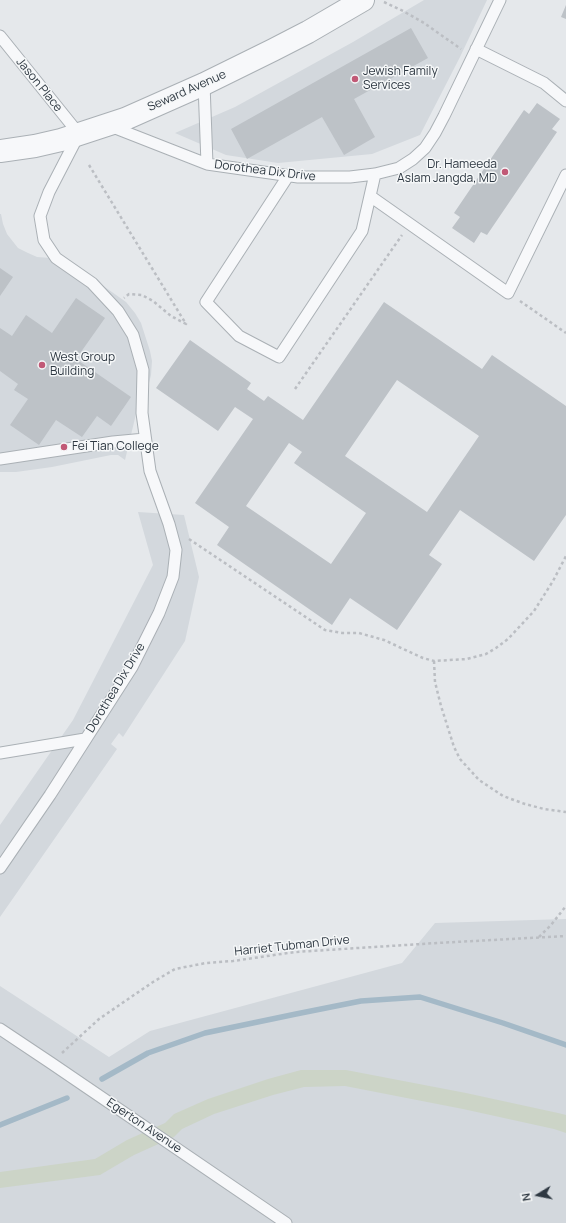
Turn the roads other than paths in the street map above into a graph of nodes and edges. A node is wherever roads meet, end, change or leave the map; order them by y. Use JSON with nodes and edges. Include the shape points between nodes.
{"nodes":[{"id":1,"x":500,"y":0,"type":"edge"},
{"id":2,"x":373,"y":1,"type":"edge"},
{"id":3,"x":0,"y":36,"type":"edge"},
{"id":4,"x":476,"y":49,"type":"junction"},
{"id":5,"x":204,"y":84,"type":"junction"},
{"id":6,"x":566,"y":101,"type":"edge"},
{"id":7,"x":107,"y":125,"type":"junction"},
{"id":8,"x":80,"y":134,"type":"junction"},
{"id":9,"x":0,"y":151,"type":"edge"},
{"id":10,"x":207,"y":164,"type":"junction"},
{"id":11,"x":375,"y":174,"type":"junction"},
{"id":12,"x":566,"y":175,"type":"edge"},
{"id":13,"x":288,"y":176,"type":"junction"},
{"id":14,"x":370,"y":196,"type":"junction"},
{"id":15,"x":145,"y":439,"type":"junction"},
{"id":16,"x":0,"y":459,"type":"edge"},
{"id":17,"x":85,"y":739,"type":"junction"},
{"id":18,"x":0,"y":753,"type":"edge"},
{"id":19,"x":0,"y":868,"type":"edge"},
{"id":20,"x":0,"y":1029,"type":"edge"},
{"id":21,"x":286,"y":1223,"type":"edge"}],
"edges":[{"from":1,"to":4,"type":"lane","name":"Dorothea Dix Drive"},
{"from":2,"to":5,"type":"street","name":"Seward Avenue"},
{"from":3,"to":8,"type":"lane","name":"Jason Place"},
{"from":4,"to":6,"type":"lane","via":[[544,83]]},
{"from":4,"to":11,"type":"lane","name":"Dorothea Dix Drive","via":[[444,116],[425,148],[400,168]]},
{"from":5,"to":7,"type":"street","name":"Seward Avenue"},
{"from":5,"to":10,"type":"lane"},
{"from":7,"to":8,"type":"street","name":"Seward Avenue"},
{"from":7,"to":10,"type":"lane","name":"Dorothea Dix Drive"},
{"from":8,"to":9,"type":"street","name":"Seward Avenue","via":[[35,146]]},
{"from":8,"to":15,"type":"lane","name":"Dorothea Dix Drive","via":[[48,192],[40,216],[44,240],[56,258],[92,283],[118,311],[133,335],[143,370],[142,413]]},
{"from":10,"to":13,"type":"lane","name":"Dorothea Dix Drive"},
{"from":11,"to":13,"type":"lane","name":"Dorothea Dix Drive","via":[[350,177]]},
{"from":11,"to":14,"type":"lane"},
{"from":12,"to":14,"type":"lane","via":[[508,293]]},
{"from":13,"to":14,"type":"lane","via":[[206,302],[239,336],[279,357],[362,231]]},
{"from":15,"to":16,"type":"lane"},
{"from":15,"to":17,"type":"lane","name":"Dorothea Dix Drive","via":[[150,471],[176,550],[173,577],[159,613],[132,667]]},
{"from":17,"to":18,"type":"lane"},
{"from":17,"to":19,"type":"lane","name":"Dorothea Dix Drive"},
{"from":20,"to":21,"type":"lane","name":"Egerton Avenue"}]}
